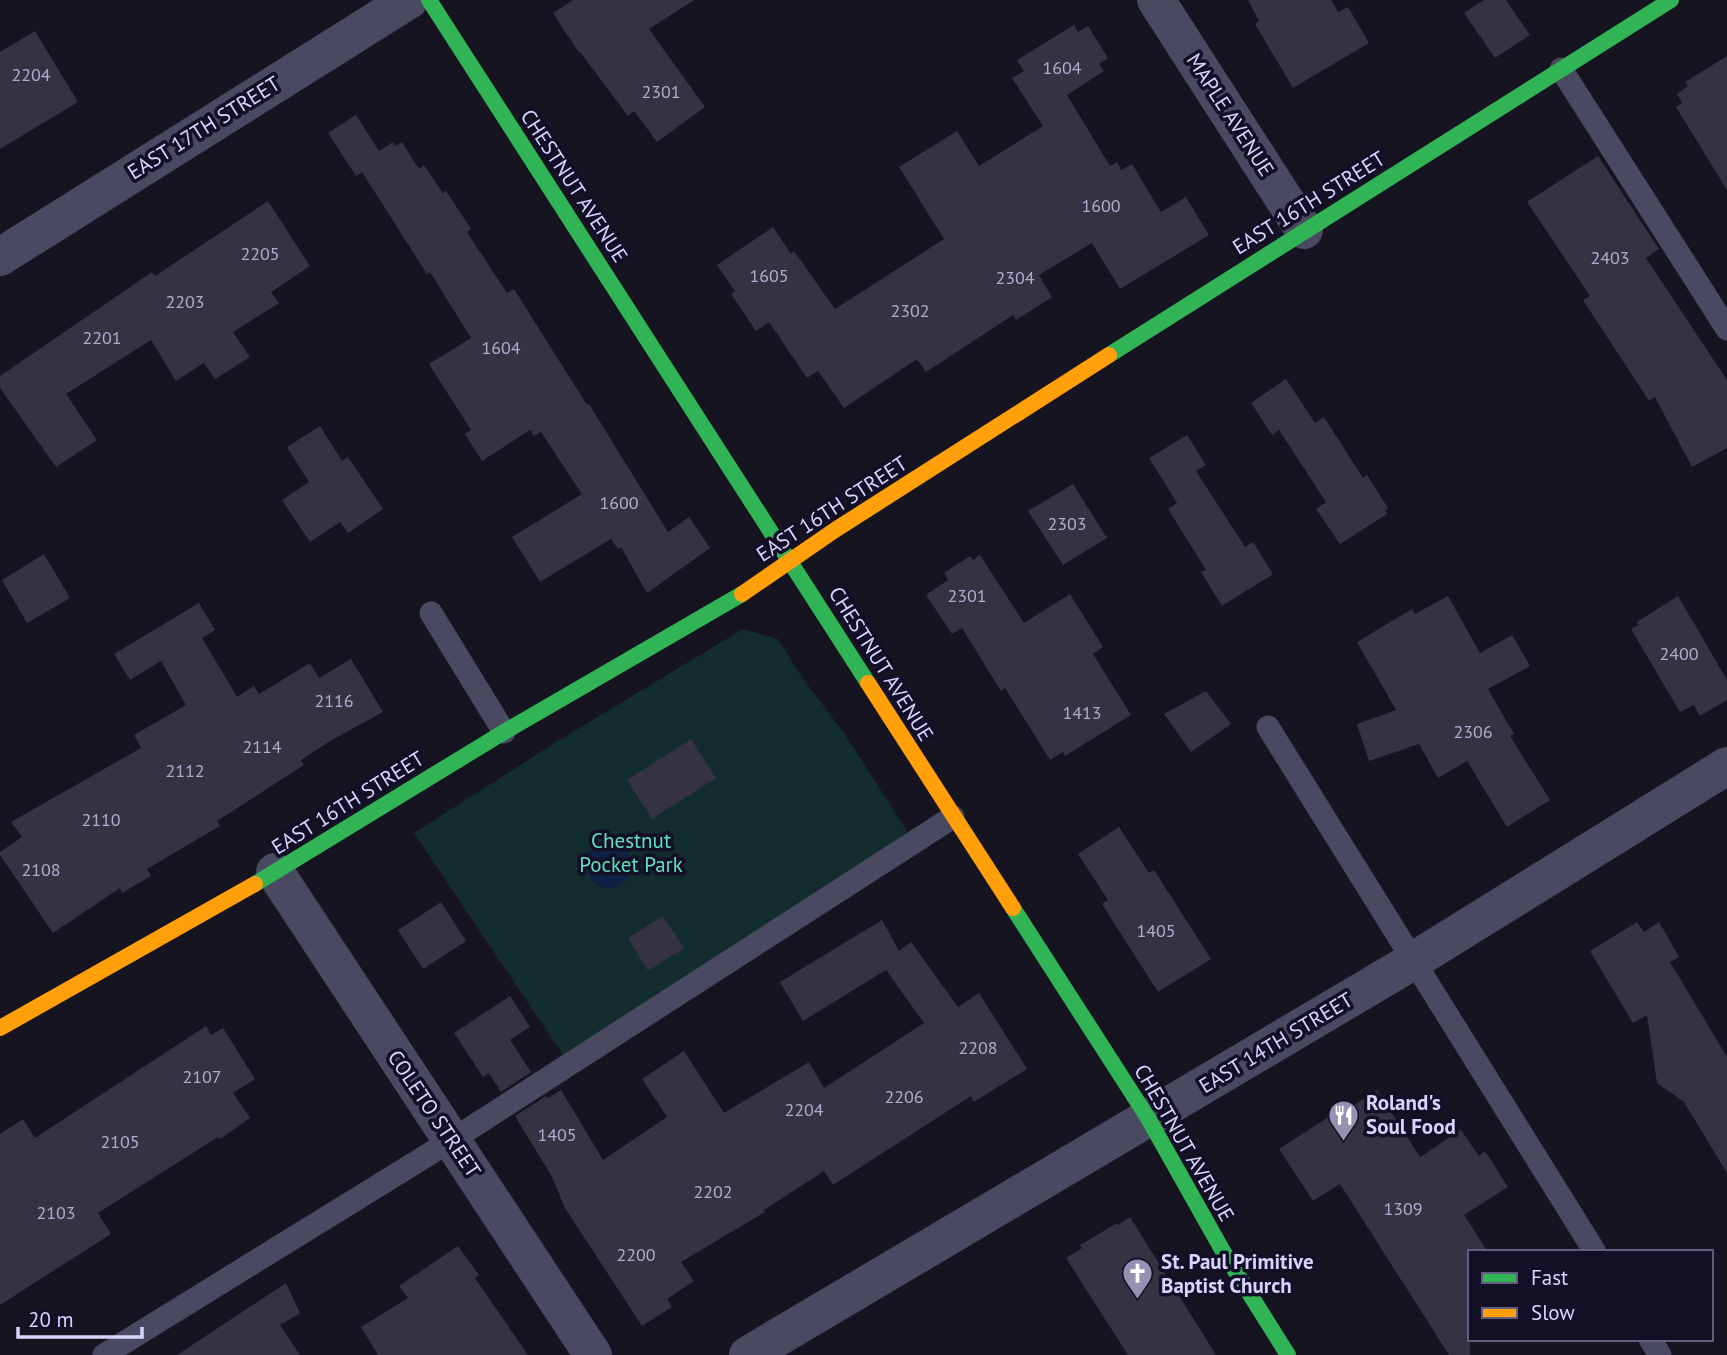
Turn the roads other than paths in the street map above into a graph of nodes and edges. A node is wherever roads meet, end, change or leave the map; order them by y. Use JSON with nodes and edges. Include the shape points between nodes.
{"nodes":[{"id":1,"x":409,"y":0,"type":"edge"},
{"id":2,"x":429,"y":0,"type":"edge"},
{"id":3,"x":1156,"y":0,"type":"edge"},
{"id":4,"x":1671,"y":0,"type":"edge"},
{"id":5,"x":1561,"y":69,"type":"junction"},
{"id":6,"x":1304,"y":230,"type":"junction"},
{"id":7,"x":0,"y":257,"type":"edge"},
{"id":8,"x":1727,"y":330,"type":"edge"},
{"id":9,"x":790,"y":561,"type":"junction"},
{"id":10,"x":430,"y":613,"type":"dead end"},
{"id":11,"x":1268,"y":727,"type":"dead end"},
{"id":12,"x":504,"y":732,"type":"junction"},
{"id":13,"x":1727,"y":766,"type":"edge"},
{"id":14,"x":953,"y":817,"type":"junction"},
{"id":15,"x":275,"y":872,"type":"junction"},
{"id":16,"x":1413,"y":961,"type":"junction"},
{"id":17,"x":2,"y":1023,"type":"edge"},
{"id":18,"x":1148,"y":1118,"type":"junction"},
{"id":19,"x":452,"y":1140,"type":"junction"},
{"id":20,"x":1594,"y":1250,"type":"edge"},
{"id":21,"x":104,"y":1355,"type":"edge"},
{"id":22,"x":593,"y":1355,"type":"edge"},
{"id":23,"x":748,"y":1355,"type":"edge"},
{"id":24,"x":1288,"y":1355,"type":"edge"}],
"edges":[{"from":1,"to":7,"type":"street","name":"EAST 17TH STREET"},
{"from":2,"to":9,"type":"street","name":"CHESTNUT AVENUE"},
{"from":3,"to":6,"type":"street","name":"MAPLE AVENUE"},
{"from":4,"to":5,"type":"street","name":"EAST 16TH STREET"},
{"from":5,"to":6,"type":"street","name":"EAST 16TH STREET"},
{"from":5,"to":8,"type":"lane"},
{"from":6,"to":9,"type":"street","name":"EAST 16TH STREET"},
{"from":9,"to":12,"type":"street","name":"EAST 16TH STREET"},
{"from":9,"to":14,"type":"street","name":"CHESTNUT AVENUE"},
{"from":10,"to":12,"type":"lane"},
{"from":11,"to":16,"type":"lane"},
{"from":12,"to":15,"type":"street","name":"EAST 16TH STREET"},
{"from":13,"to":16,"type":"street","name":"EAST 14TH STREET"},
{"from":14,"to":18,"type":"street","name":"CHESTNUT AVENUE"},
{"from":14,"to":19,"type":"lane"},
{"from":15,"to":17,"type":"street","name":"EAST 16TH STREET"},
{"from":15,"to":19,"type":"street","name":"COLETO STREET"},
{"from":16,"to":18,"type":"street","name":"EAST 14TH STREET"},
{"from":16,"to":20,"type":"lane"},
{"from":18,"to":23,"type":"street","name":"EAST 14TH STREET"},
{"from":18,"to":24,"type":"street","name":"CHESTNUT AVENUE"},
{"from":19,"to":21,"type":"lane"},
{"from":19,"to":22,"type":"street","name":"COLETO STREET"}]}
